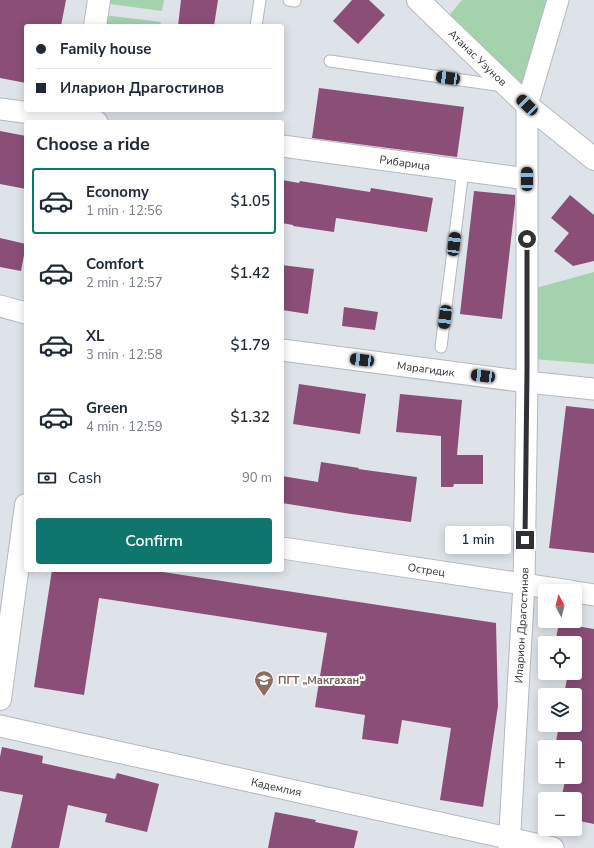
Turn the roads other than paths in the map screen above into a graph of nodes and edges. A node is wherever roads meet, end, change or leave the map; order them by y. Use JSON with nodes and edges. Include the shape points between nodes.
{"nodes":[{"id":1,"x":99,"y":0,"type":"edge"},
{"id":2,"x":260,"y":0,"type":"edge"},
{"id":3,"x":289,"y":0,"type":"edge"},
{"id":4,"x":295,"y":0,"type":"edge"},
{"id":5,"x":418,"y":0,"type":"edge"},
{"id":6,"x":558,"y":0,"type":"edge"},
{"id":7,"x":95,"y":24,"type":"edge"},
{"id":8,"x":256,"y":24,"type":"edge"},
{"id":9,"x":330,"y":61,"type":"dead end"},
{"id":10,"x":508,"y":86,"type":"junction"},
{"id":11,"x":527,"y":105,"type":"junction"},
{"id":12,"x":0,"y":109,"type":"edge"},
{"id":13,"x":24,"y":112,"type":"edge"},
{"id":14,"x":28,"y":112,"type":"edge"},
{"id":15,"x":85,"y":118,"type":"edge"},
{"id":16,"x":284,"y":146,"type":"edge"},
{"id":17,"x":594,"y":159,"type":"edge"},
{"id":18,"x":462,"y":170,"type":"junction"},
{"id":19,"x":527,"y":179,"type":"junction"},
{"id":20,"x":0,"y":306,"type":"edge"},
{"id":21,"x":24,"y":312,"type":"edge"},
{"id":22,"x":441,"y":347,"type":"dead end"},
{"id":23,"x":284,"y":350,"type":"edge"},
{"id":24,"x":527,"y":382,"type":"junction"},
{"id":25,"x":594,"y":389,"type":"edge"},
{"id":26,"x":24,"y":524,"type":"edge"},
{"id":27,"x":284,"y":548,"type":"edge"},
{"id":28,"x":524,"y":584,"type":"junction"},
{"id":29,"x":538,"y":586,"type":"edge"},
{"id":30,"x":582,"y":593,"type":"edge"},
{"id":31,"x":594,"y":595,"type":"edge"},
{"id":32,"x":0,"y":699,"type":"edge"},
{"id":33,"x":0,"y":726,"type":"edge"},
{"id":34,"x":509,"y":843,"type":"edge"},
{"id":35,"x":553,"y":848,"type":"edge"}],
"edges":[{"from":1,"to":7,"type":"street"},
{"from":2,"to":8,"type":"lane"},
{"from":3,"to":4,"type":"lane"},
{"from":5,"to":10,"type":"street","name":"Атанас Узунов"},
{"from":6,"to":11,"type":"street","name":"Иларион Драгостинов"},
{"from":9,"to":10,"type":"lane"},
{"from":10,"to":11,"type":"street","name":"Атанас Узунов"},
{"from":11,"to":17,"type":"street","name":"Атанас Узунов"},
{"from":11,"to":19,"type":"street","name":"Иларион Драгостинов"},
{"from":12,"to":13,"type":"street"},
{"from":14,"to":15,"type":"street"},
{"from":16,"to":18,"type":"street","name":"Рибарица"},
{"from":18,"to":19,"type":"street","name":"Рибарица"},
{"from":18,"to":22,"type":"lane"},
{"from":19,"to":24,"type":"street","name":"Иларион Драгостинов"},
{"from":20,"to":21,"type":"street"},
{"from":23,"to":24,"type":"street","name":"Марагидик"},
{"from":24,"to":25,"type":"street","name":"Марагидик"},
{"from":24,"to":28,"type":"street","name":"Иларион Драгостинов"},
{"from":26,"to":32,"type":"street"},
{"from":27,"to":28,"type":"street","name":"Острец"},
{"from":28,"to":29,"type":"street","name":"Острец"},
{"from":28,"to":34,"type":"street","name":"Иларион Драгостинов"},
{"from":30,"to":31,"type":"street"},
{"from":33,"to":34,"type":"street","name":"Кадемлия"},
{"from":34,"to":35,"type":"street","name":"Кадемлия"}]}
